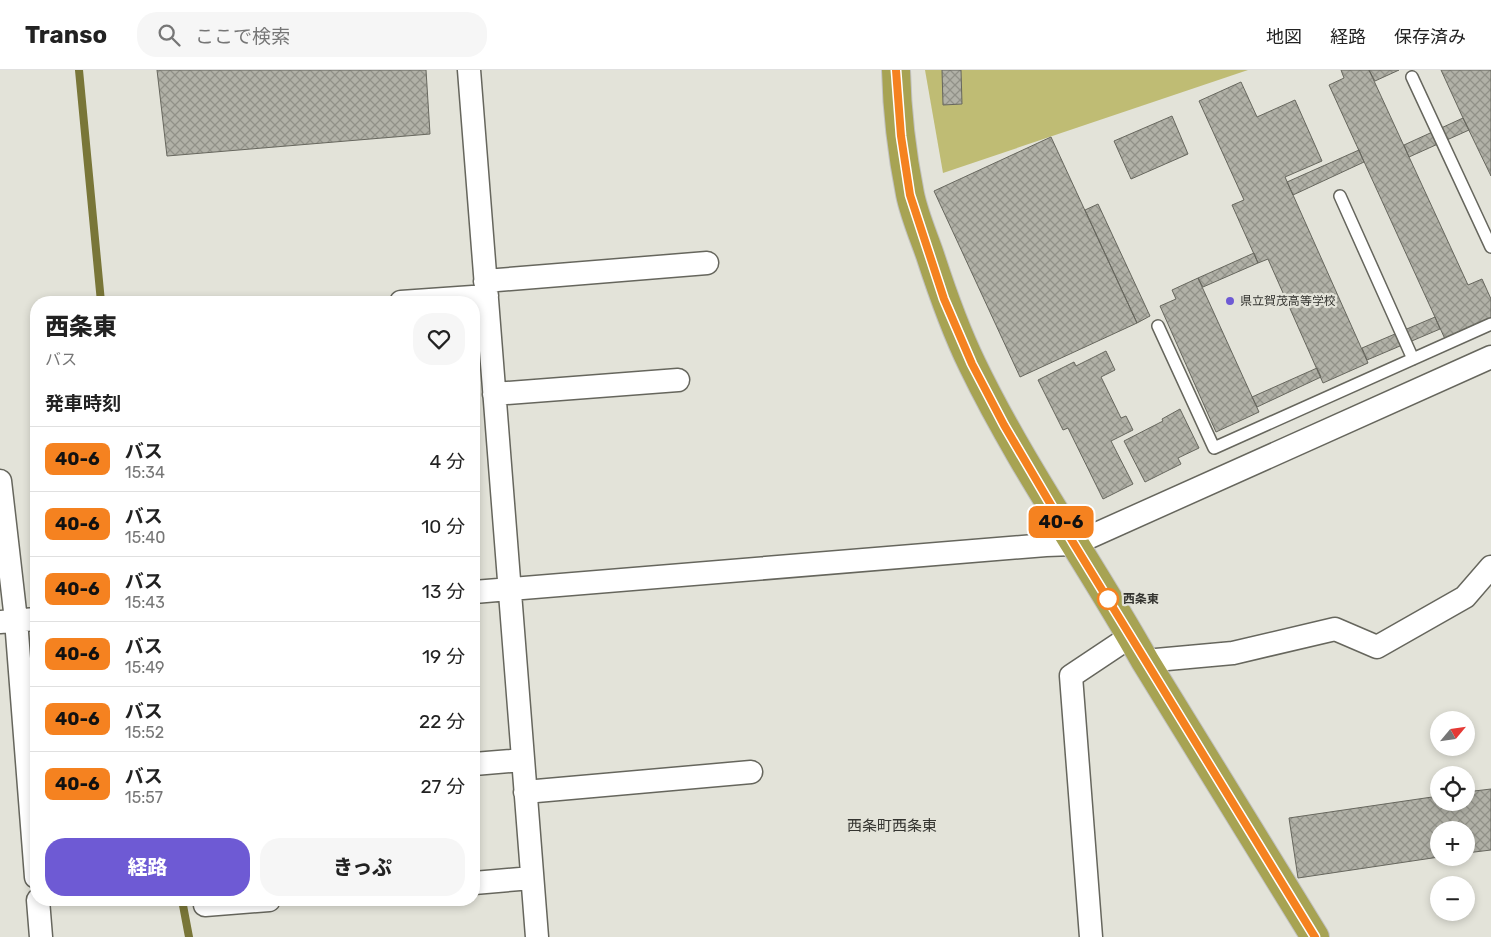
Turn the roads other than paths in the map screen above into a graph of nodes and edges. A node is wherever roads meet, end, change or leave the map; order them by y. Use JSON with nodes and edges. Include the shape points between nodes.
{"nodes":[{"id":1,"x":469,"y":70,"type":"edge"},
{"id":2,"x":896,"y":70,"type":"edge"},
{"id":3,"x":1412,"y":77,"type":"dead end"},
{"id":4,"x":1340,"y":196,"type":"dead end"},
{"id":5,"x":1491,"y":247,"type":"edge"},
{"id":6,"x":707,"y":263,"type":"dead end"},
{"id":7,"x":486,"y":288,"type":"junction"},
{"id":8,"x":437,"y":296,"type":"edge"},
{"id":9,"x":1491,"y":324,"type":"edge"},
{"id":10,"x":1158,"y":326,"type":"dead end"},
{"id":11,"x":1491,"y":357,"type":"edge"},
{"id":12,"x":1413,"y":359,"type":"junction"},
{"id":13,"x":678,"y":380,"type":"dead end"},
{"id":14,"x":494,"y":394,"type":"junction"},
{"id":15,"x":0,"y":481,"type":"edge"},
{"id":16,"x":1074,"y":544,"type":"junction"},
{"id":17,"x":1491,"y":567,"type":"edge"},
{"id":18,"x":509,"y":590,"type":"junction"},
{"id":19,"x":480,"y":592,"type":"edge"},
{"id":20,"x":17,"y":620,"type":"edge"},
{"id":21,"x":1131,"y":636,"type":"junction"},
{"id":22,"x":1145,"y":661,"type":"junction"},
{"id":23,"x":523,"y":760,"type":"junction"},
{"id":24,"x":480,"y":764,"type":"edge"},
{"id":25,"x":751,"y":772,"type":"dead end"},
{"id":26,"x":525,"y":792,"type":"junction"},
{"id":27,"x":30,"y":796,"type":"edge"},
{"id":28,"x":532,"y":878,"type":"junction"},
{"id":29,"x":480,"y":882,"type":"edge"},
{"id":30,"x":38,"y":906,"type":"edge"},
{"id":31,"x":41,"y":937,"type":"edge"},
{"id":32,"x":537,"y":937,"type":"edge"},
{"id":33,"x":1092,"y":937,"type":"edge"},
{"id":34,"x":1316,"y":937,"type":"edge"}],
"edges":[{"from":1,"to":7,"type":"street"},
{"from":2,"to":16,"type":"highway","via":[[910,195],[944,299],[972,364],[1004,425]]},
{"from":3,"to":5,"type":"lane"},
{"from":4,"to":12,"type":"lane"},
{"from":6,"to":7,"type":"street"},
{"from":7,"to":8,"type":"street"},
{"from":7,"to":14,"type":"street"},
{"from":9,"to":12,"type":"lane"},
{"from":10,"to":12,"type":"lane","via":[[1214,448]]},
{"from":11,"to":16,"type":"street"},
{"from":13,"to":14,"type":"street"},
{"from":14,"to":18,"type":"street"},
{"from":15,"to":20,"type":"street"},
{"from":16,"to":18,"type":"street"},
{"from":16,"to":21,"type":"highway"},
{"from":17,"to":22,"type":"street","via":[[1465,597],[1377,647],[1335,630],[1233,653]]},
{"from":18,"to":19,"type":"street"},
{"from":18,"to":23,"type":"street"},
{"from":20,"to":27,"type":"street"},
{"from":21,"to":22,"type":"highway"},
{"from":21,"to":33,"type":"street","via":[[1071,676]]},
{"from":22,"to":34,"type":"highway"},
{"from":23,"to":24,"type":"street"},
{"from":23,"to":26,"type":"street"},
{"from":25,"to":26,"type":"street"},
{"from":26,"to":28,"type":"street"},
{"from":28,"to":29,"type":"street"},
{"from":28,"to":32,"type":"street"},
{"from":30,"to":31,"type":"street"}]}
